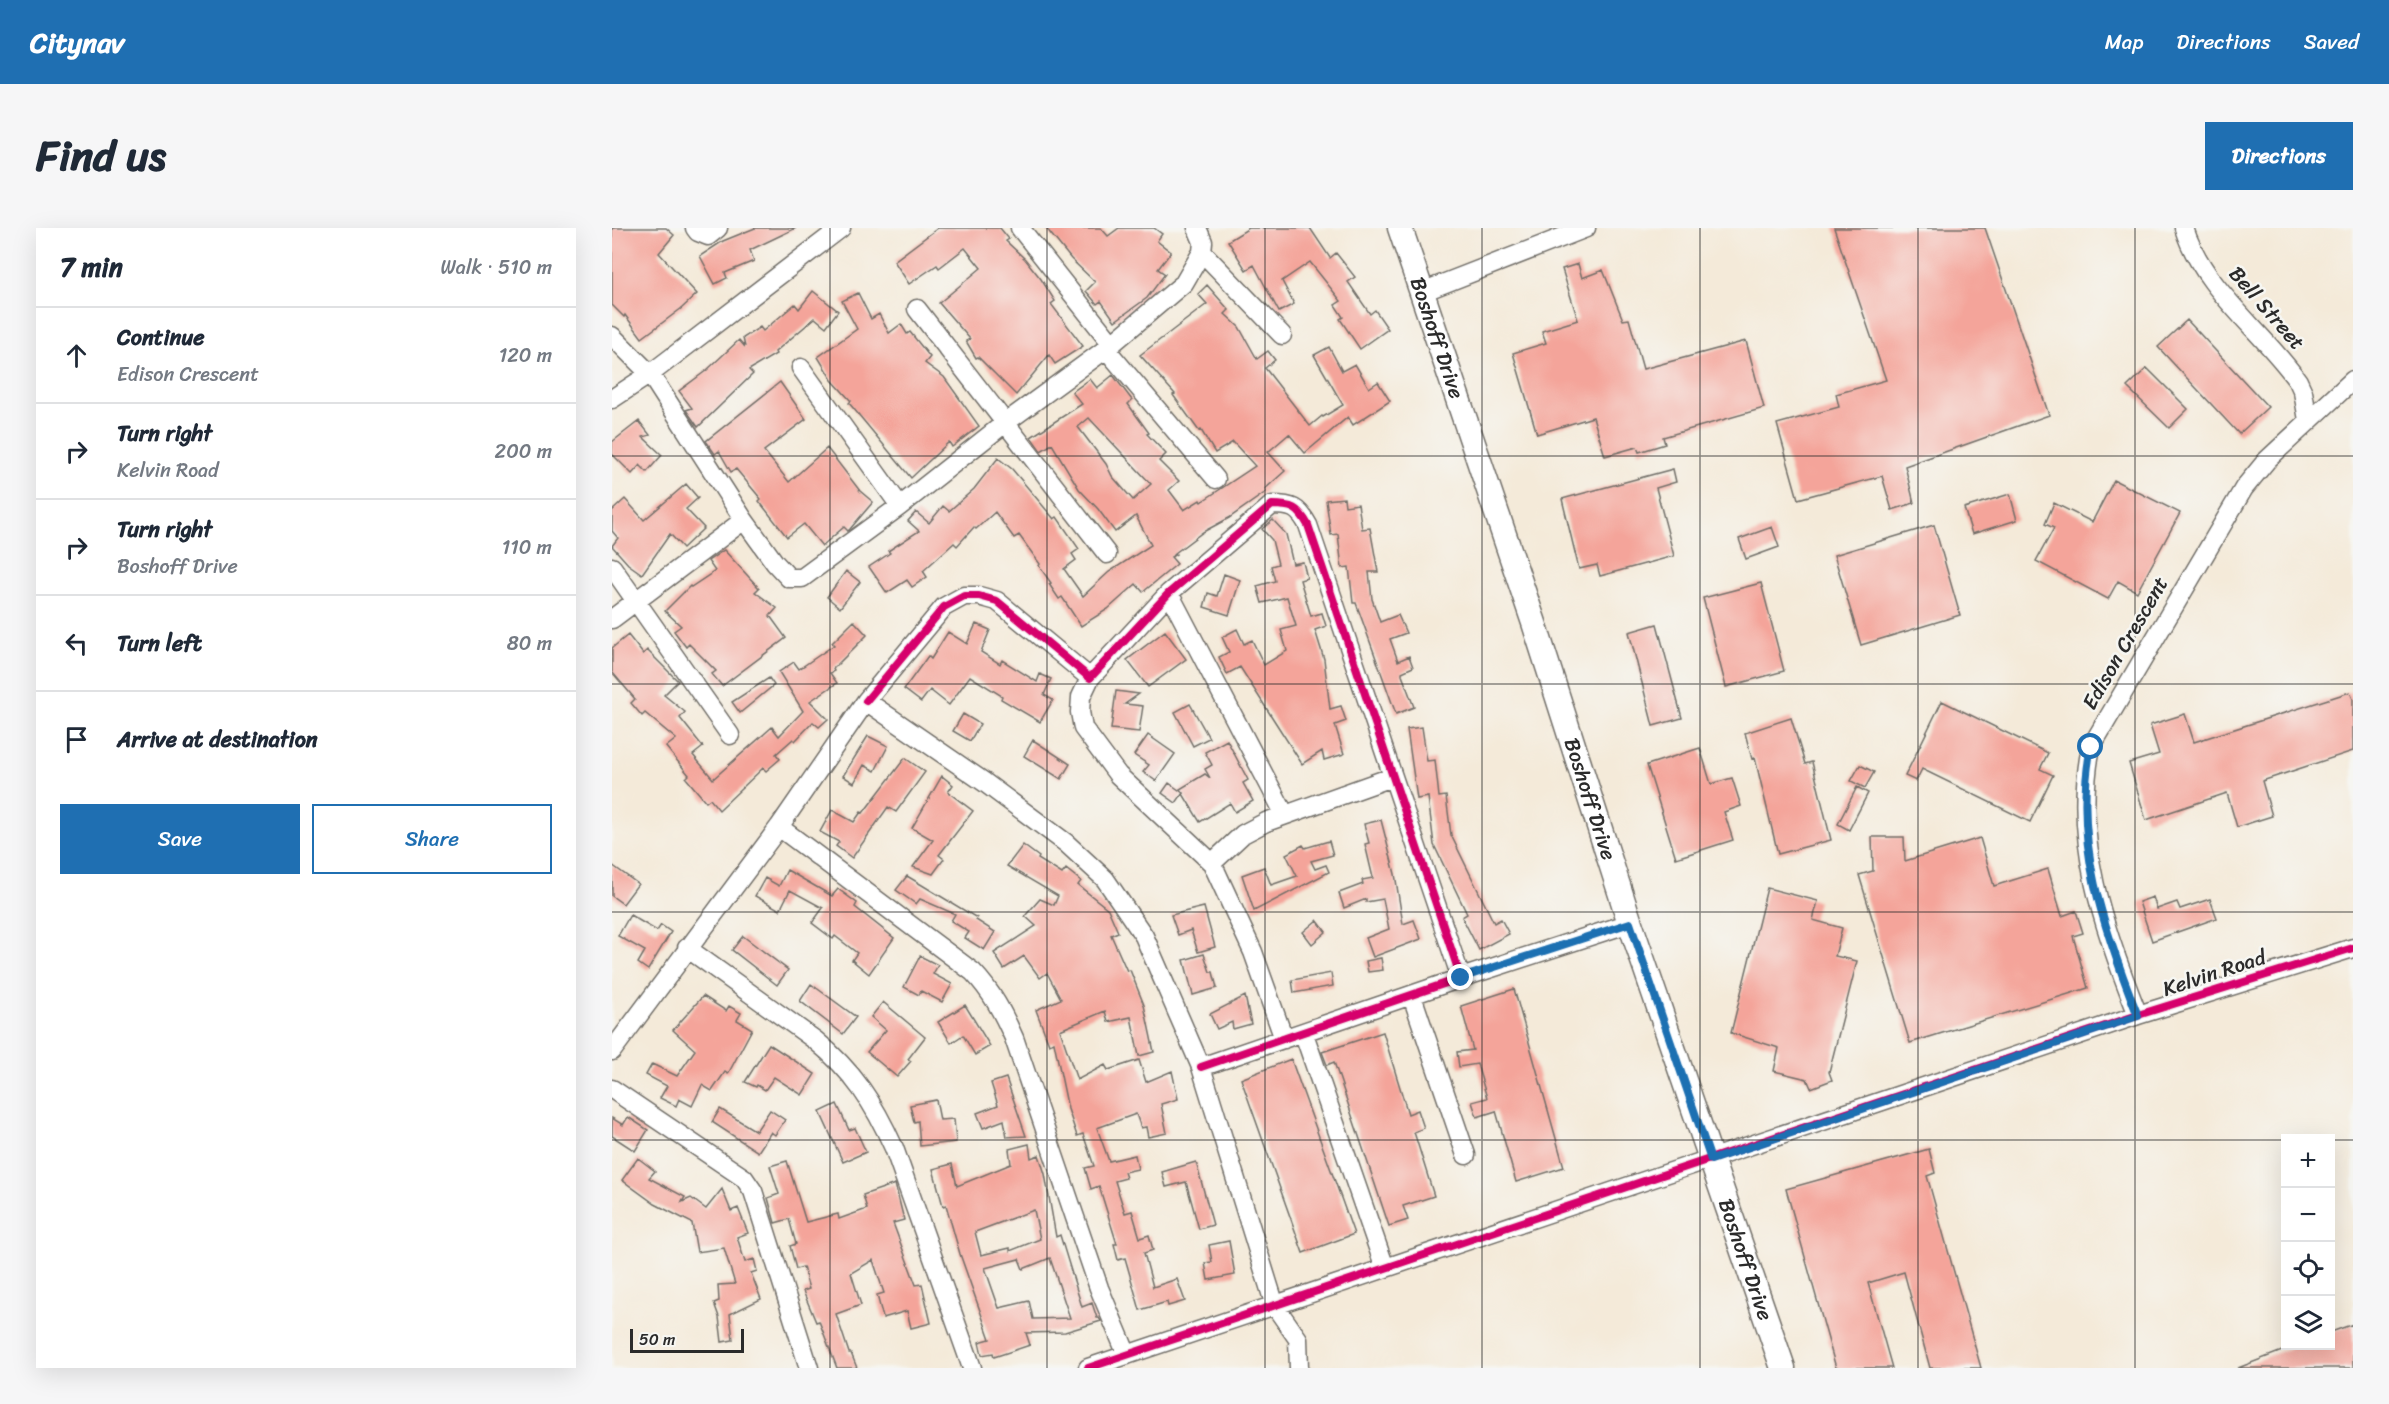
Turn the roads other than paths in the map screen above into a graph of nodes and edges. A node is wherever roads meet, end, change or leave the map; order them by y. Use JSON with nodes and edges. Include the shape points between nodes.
{"nodes":[{"id":1,"x":695,"y":228,"type":"edge"},
{"id":2,"x":718,"y":228,"type":"edge"},
{"id":3,"x":841,"y":228,"type":"edge"},
{"id":4,"x":1020,"y":228,"type":"edge"},
{"id":5,"x":1197,"y":228,"type":"edge"},
{"id":6,"x":1400,"y":228,"type":"edge"},
{"id":7,"x":1586,"y":228,"type":"edge"},
{"id":8,"x":2184,"y":228,"type":"edge"},
{"id":9,"x":1202,"y":252,"type":"junction"},
{"id":10,"x":1422,"y":292,"type":"junction"},
{"id":11,"x":917,"y":309,"type":"dead end"},
{"id":12,"x":1282,"y":334,"type":"dead end"},
{"id":13,"x":612,"y":336,"type":"edge"},
{"id":14,"x":1109,"y":346,"type":"junction"},
{"id":15,"x":801,"y":368,"type":"dead end"},
{"id":16,"x":650,"y":374,"type":"junction"},
{"id":17,"x":2353,"y":380,"type":"edge"},
{"id":18,"x":612,"y":399,"type":"edge"},
{"id":19,"x":2308,"y":420,"type":"junction"},
{"id":20,"x":1005,"y":423,"type":"junction"},
{"id":21,"x":1216,"y":479,"type":"dead end"},
{"id":22,"x":900,"y":506,"type":"junction"},
{"id":23,"x":744,"y":520,"type":"junction"},
{"id":24,"x":1107,"y":554,"type":"dead end"},
{"id":25,"x":612,"y":567,"type":"edge"},
{"id":26,"x":1169,"y":593,"type":"junction"},
{"id":27,"x":634,"y":602,"type":"junction"},
{"id":28,"x":612,"y":619,"type":"edge"},
{"id":29,"x":1090,"y":678,"type":"junction"},
{"id":30,"x":866,"y":701,"type":"junction"},
{"id":31,"x":730,"y":735,"type":"dead end"},
{"id":32,"x":1392,"y":777,"type":"junction"},
{"id":33,"x":1285,"y":815,"type":"junction"},
{"id":34,"x":779,"y":827,"type":"junction"},
{"id":35,"x":1212,"y":863,"type":"junction"},
{"id":36,"x":1630,"y":923,"type":"junction"},
{"id":37,"x":687,"y":948,"type":"junction"},
{"id":38,"x":2353,"y":948,"type":"edge"},
{"id":39,"x":1461,"y":978,"type":"junction"},
{"id":40,"x":1412,"y":996,"type":"junction"},
{"id":41,"x":2138,"y":1016,"type":"junction"},
{"id":42,"x":1304,"y":1034,"type":"junction"},
{"id":43,"x":1284,"y":1039,"type":"junction"},
{"id":44,"x":612,"y":1051,"type":"edge"},
{"id":45,"x":1200,"y":1067,"type":"junction"},
{"id":46,"x":612,"y":1089,"type":"edge"},
{"id":47,"x":1466,"y":1155,"type":"dead end"},
{"id":48,"x":1711,"y":1160,"type":"junction"},
{"id":49,"x":1385,"y":1268,"type":"junction"},
{"id":50,"x":1275,"y":1306,"type":"junction"},
{"id":51,"x":1126,"y":1355,"type":"junction"},
{"id":52,"x":809,"y":1368,"type":"edge"},
{"id":53,"x":972,"y":1368,"type":"edge"},
{"id":54,"x":1088,"y":1368,"type":"edge"},
{"id":55,"x":1299,"y":1368,"type":"edge"},
{"id":56,"x":1783,"y":1368,"type":"edge"}],
"edges":[{"from":1,"to":2,"type":"street","via":[[708,236]]},
{"from":3,"to":16,"type":"street"},
{"from":4,"to":14,"type":"street"},
{"from":5,"to":9,"type":"street","via":[[1203,242]]},
{"from":6,"to":10,"type":"main road","name":"Boshoff Drive"},
{"from":7,"to":10,"type":"street"},
{"from":8,"to":19,"type":"street","name":"Bell Street","via":[[2190,248],[2215,284],[2298,381]]},
{"from":9,"to":12,"type":"street"},
{"from":9,"to":14,"type":"street","via":[[1184,283]]},
{"from":10,"to":36,"type":"main road","name":"Boshoff Drive"},
{"from":11,"to":20,"type":"street"},
{"from":13,"to":16,"type":"street"},
{"from":14,"to":20,"type":"street"},
{"from":14,"to":21,"type":"street"},
{"from":15,"to":22,"type":"street"},
{"from":16,"to":18,"type":"street"},
{"from":16,"to":23,"type":"street"},
{"from":17,"to":19,"type":"street","name":"Edison Crescent"},
{"from":19,"to":41,"type":"street","name":"Edison Crescent","via":[[2244,488],[2091,747],[2085,787],[2086,840],[2096,899]]},
{"from":20,"to":22,"type":"street"},
{"from":20,"to":24,"type":"street"},
{"from":22,"to":23,"type":"street","via":[[796,579],[780,569]]},
{"from":23,"to":27,"type":"street"},
{"from":25,"to":27,"type":"street"},
{"from":26,"to":29,"type":"street"},
{"from":26,"to":32,"type":"street","via":[[1272,505],[1287,505],[1301,512]]},
{"from":26,"to":33,"type":"street"},
{"from":27,"to":28,"type":"street"},
{"from":27,"to":31,"type":"street"},
{"from":29,"to":30,"type":"street","via":[[997,601],[964,596],[944,607]]},
{"from":29,"to":35,"type":"street","via":[[1081,697],[1083,728],[1118,776]]},
{"from":30,"to":34,"type":"street"},
{"from":30,"to":45,"type":"street","via":[[1066,843],[1105,879],[1144,936]]},
{"from":32,"to":33,"type":"street"},
{"from":32,"to":39,"type":"street"},
{"from":33,"to":35,"type":"street","via":[[1243,834]]},
{"from":34,"to":37,"type":"street"},
{"from":34,"to":51,"type":"street","via":[[973,972],[993,995],[1014,1038],[1099,1288]]},
{"from":35,"to":43,"type":"street","via":[[1253,952]]},
{"from":36,"to":39,"type":"street"},
{"from":36,"to":48,"type":"main road","name":"Boshoff Drive"},
{"from":37,"to":44,"type":"street"},
{"from":37,"to":53,"type":"street","via":[[815,1040],[862,1087],[894,1148]]},
{"from":38,"to":41,"type":"street","name":"Kelvin Road"},
{"from":39,"to":40,"type":"street"},
{"from":40,"to":42,"type":"street"},
{"from":40,"to":47,"type":"street"},
{"from":41,"to":48,"type":"street","name":"Kelvin Road"},
{"from":42,"to":43,"type":"street"},
{"from":42,"to":49,"type":"street"},
{"from":43,"to":45,"type":"street"},
{"from":45,"to":50,"type":"street"},
{"from":46,"to":52,"type":"street","via":[[744,1178],[753,1191]]},
{"from":48,"to":49,"type":"street","name":"Kelvin Road"},
{"from":48,"to":56,"type":"main road","name":"Boshoff Drive"},
{"from":49,"to":50,"type":"street","name":"Kelvin Road"},
{"from":50,"to":51,"type":"street","name":"Kelvin Road"},
{"from":50,"to":55,"type":"street","via":[[1298,1339]]},
{"from":51,"to":54,"type":"street","name":"Kelvin Road"}]}
